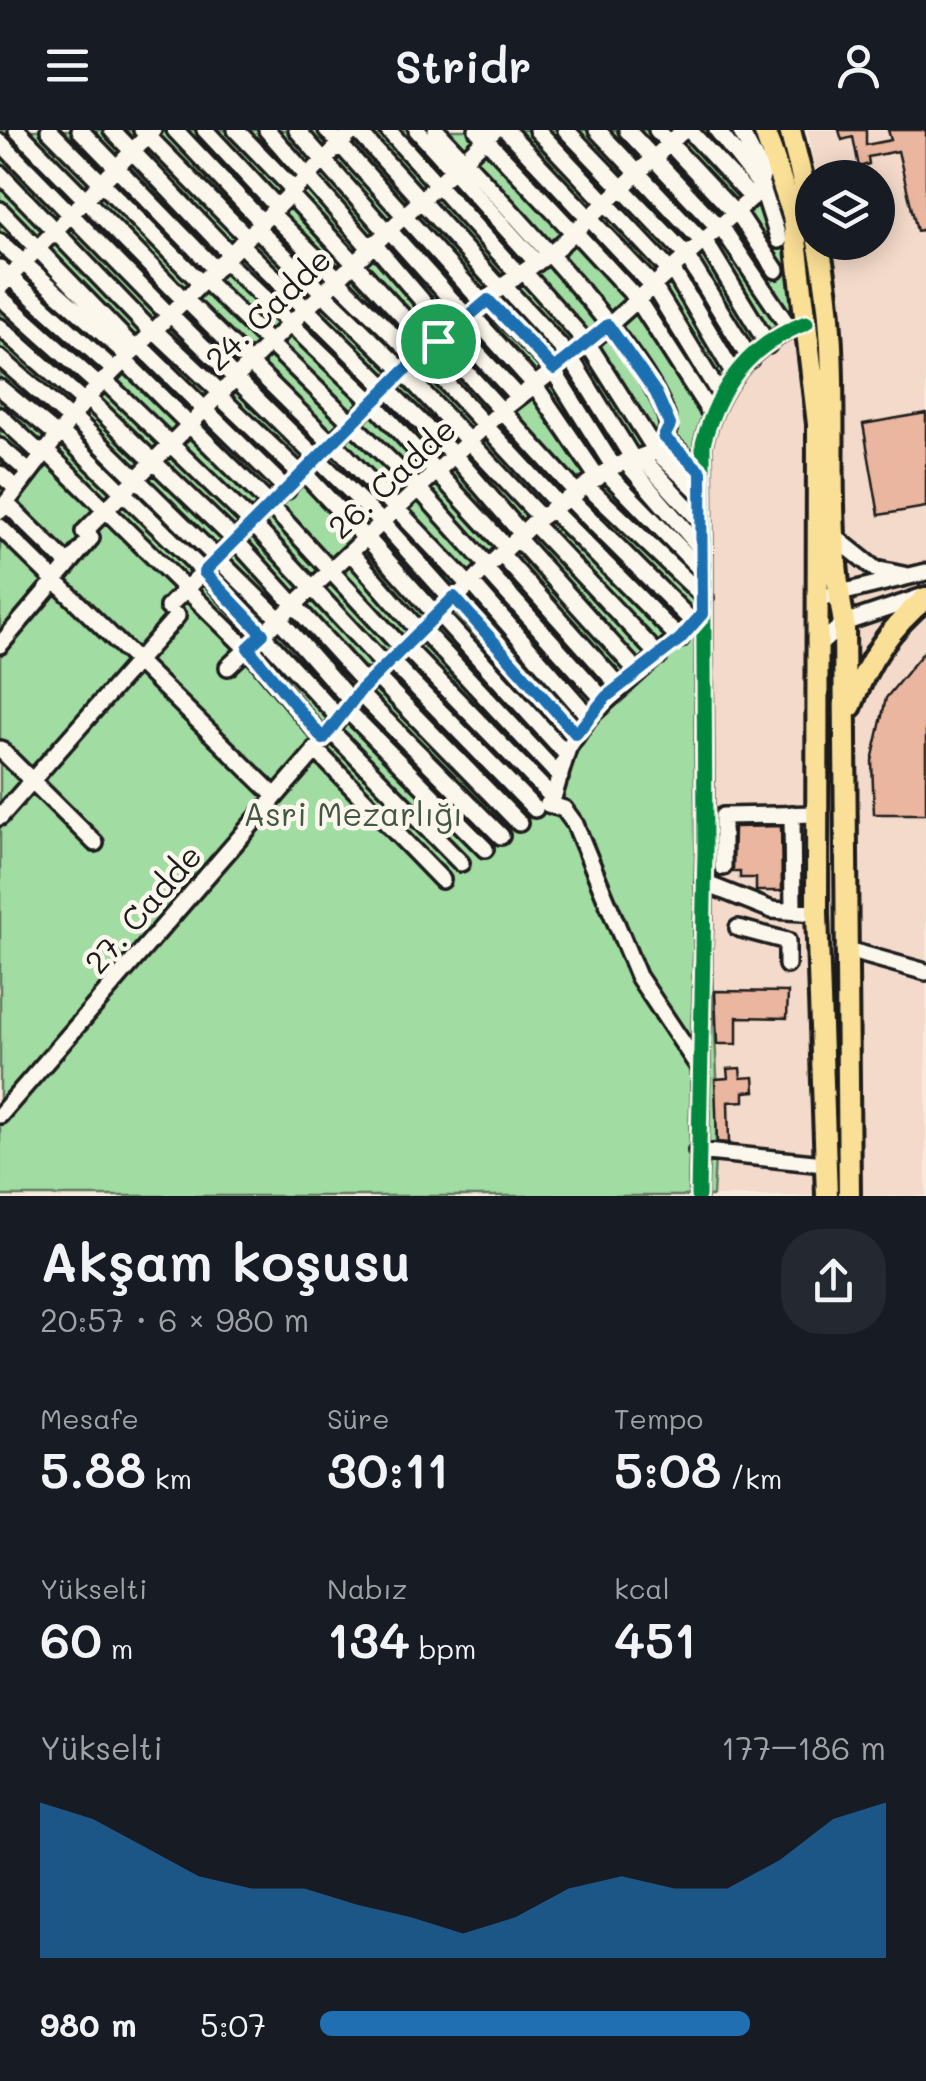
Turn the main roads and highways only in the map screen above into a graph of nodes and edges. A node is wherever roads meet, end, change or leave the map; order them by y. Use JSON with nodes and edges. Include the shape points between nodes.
{"nodes":[{"id":1,"x":764,"y":130,"type":"edge"},
{"id":2,"x":790,"y":130,"type":"edge"},
{"id":3,"x":798,"y":160,"type":"edge"},
{"id":4,"x":822,"y":260,"type":"edge"},
{"id":5,"x":926,"y":597,"type":"edge"},
{"id":6,"x":847,"y":718,"type":"junction"},
{"id":7,"x":827,"y":1196,"type":"edge"},
{"id":8,"x":849,"y":1196,"type":"edge"}],
"edges":[{"from":1,"to":7,"type":"main road","via":[[793,216],[798,326],[818,424],[817,912]]},
{"from":2,"to":3,"type":"main road"},
{"from":4,"to":6,"type":"main road","via":[[831,302]]},
{"from":5,"to":6,"type":"main road","via":[[888,635],[862,675]]},
{"from":6,"to":8,"type":"main road"}]}
